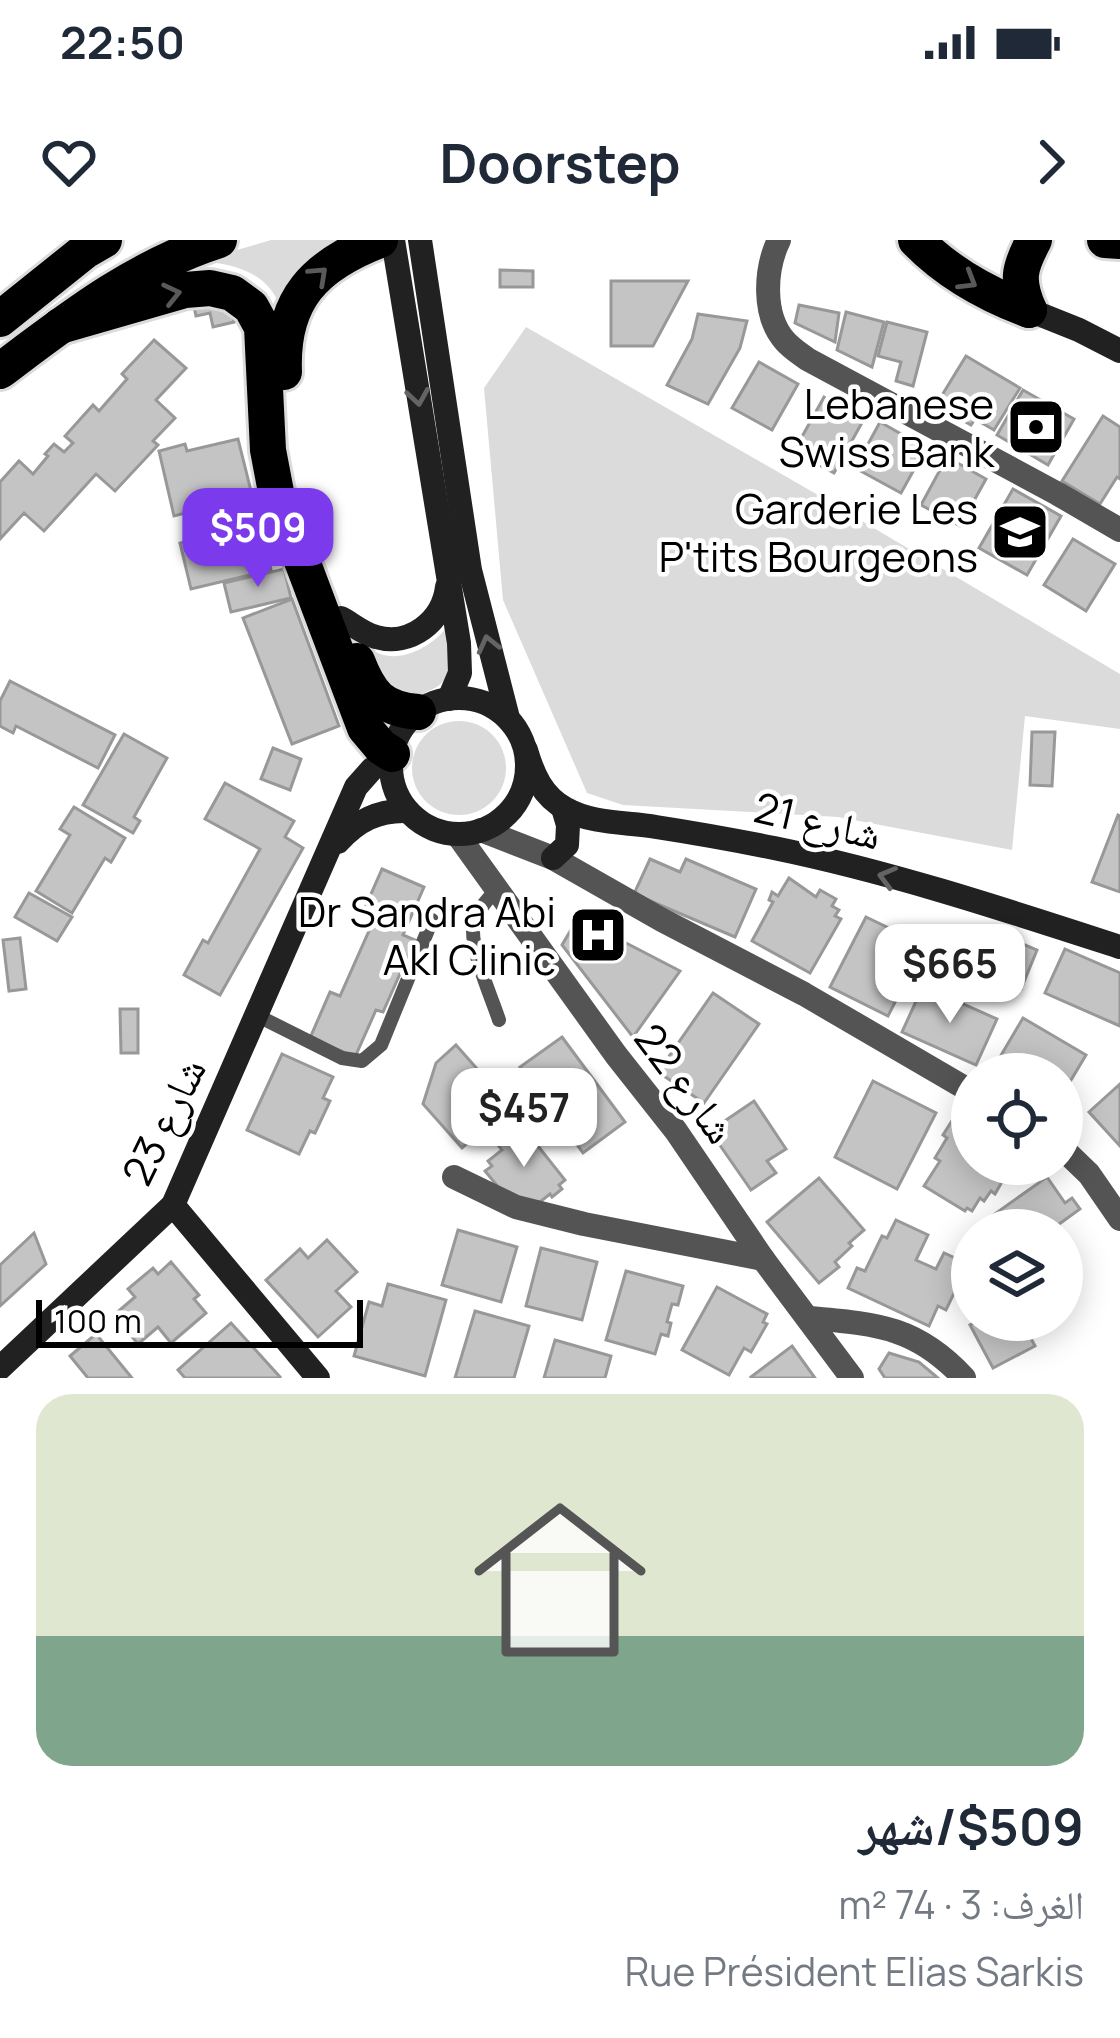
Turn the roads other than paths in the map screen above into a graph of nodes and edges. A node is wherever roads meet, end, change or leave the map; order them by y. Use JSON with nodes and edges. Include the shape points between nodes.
{"nodes":[{"id":1,"x":104,"y":240,"type":"edge"},
{"id":2,"x":219,"y":240,"type":"edge"},
{"id":3,"x":380,"y":240,"type":"edge"},
{"id":4,"x":393,"y":240,"type":"edge"},
{"id":5,"x":421,"y":240,"type":"edge"},
{"id":6,"x":779,"y":240,"type":"edge"},
{"id":7,"x":916,"y":240,"type":"edge"},
{"id":8,"x":1034,"y":240,"type":"edge"},
{"id":9,"x":1105,"y":240,"type":"edge"},
{"id":10,"x":1120,"y":241,"type":"edge"},
{"id":11,"x":56,"y":275,"type":"junction"},
{"id":12,"x":0,"y":301,"type":"edge"},
{"id":13,"x":1029,"y":310,"type":"junction"},
{"id":14,"x":0,"y":319,"type":"edge"},
{"id":15,"x":59,"y":326,"type":"junction"},
{"id":16,"x":1120,"y":351,"type":"edge"},
{"id":17,"x":0,"y":371,"type":"edge"},
{"id":18,"x":1120,"y":530,"type":"edge"},
{"id":19,"x":314,"y":570,"type":"junction"},
{"id":20,"x":458,"y":574,"type":"junction"},
{"id":21,"x":341,"y":618,"type":"junction"},
{"id":22,"x":434,"y":705,"type":"junction"},
{"id":23,"x":508,"y":718,"type":"junction"},
{"id":24,"x":526,"y":750,"type":"junction"},
{"id":25,"x":392,"y":755,"type":"junction"},
{"id":26,"x":563,"y":808,"type":"junction"},
{"id":27,"x":407,"y":811,"type":"junction"},
{"id":28,"x":469,"y":832,"type":"junction"},
{"id":29,"x":324,"y":857,"type":"junction"},
{"id":30,"x":553,"y":858,"type":"junction"},
{"id":31,"x":497,"y":889,"type":"junction"},
{"id":32,"x":431,"y":920,"type":"dead end"},
{"id":33,"x":1120,"y":946,"type":"edge"},
{"id":34,"x":257,"y":1016,"type":"junction"},
{"id":35,"x":500,"y":1020,"type":"dead end"},
{"id":36,"x":951,"y":1079,"type":"edge"},
{"id":37,"x":1083,"y":1168,"type":"edge"},
{"id":38,"x":454,"y":1177,"type":"dead end"},
{"id":39,"x":172,"y":1204,"type":"junction"},
{"id":40,"x":1120,"y":1219,"type":"edge"},
{"id":41,"x":763,"y":1259,"type":"junction"},
{"id":42,"x":809,"y":1318,"type":"junction"},
{"id":43,"x":0,"y":1368,"type":"edge"},
{"id":44,"x":318,"y":1378,"type":"edge"},
{"id":45,"x":853,"y":1378,"type":"edge"},
{"id":46,"x":964,"y":1378,"type":"edge"}],
"edges":[{"from":1,"to":11,"type":"highway"},
{"from":2,"to":15,"type":"highway","via":[[156,265]]},
{"from":19,"to":3,"type":"highway","one_way":true,"via":[[287,445],[286,332],[319,272]]},
{"from":4,"to":20,"type":"main road","one_way":true},
{"from":5,"to":20,"type":"main road"},
{"from":6,"to":18,"type":"street","via":[[770,310],[788,344]]},
{"from":7,"to":13,"type":"highway","one_way":true,"via":[[981,290]]},
{"from":8,"to":13,"type":"highway","via":[[1019,277]]},
{"from":9,"to":10,"type":"highway"},
{"from":11,"to":12,"type":"main road"},
{"from":11,"to":14,"type":"highway"},
{"from":13,"to":16,"type":"main road"},
{"from":15,"to":17,"type":"highway"},
{"from":15,"to":19,"type":"highway","one_way":true,"via":[[184,290],[232,293],[251,307],[262,327],[276,492]]},
{"from":19,"to":21,"type":"highway"},
{"from":19,"to":25,"type":"highway","via":[[365,728]]},
{"from":20,"to":21,"type":"main road","via":[[439,614],[410,636],[373,637]]},
{"from":20,"to":22,"type":"main road","via":[[460,673]]},
{"from":23,"to":20,"type":"main road","one_way":true},
{"from":21,"to":22,"type":"highway","via":[[383,703],[400,710]]},
{"from":22,"to":23,"type":"main road","via":[[465,698]]},
{"from":22,"to":25,"type":"main road","via":[[401,730]]},
{"from":23,"to":24,"type":"main road"},
{"from":24,"to":26,"type":"main road","via":[[538,783]]},
{"from":24,"to":28,"type":"main road","via":[[524,790],[514,807]]},
{"from":25,"to":27,"type":"main road"},
{"from":25,"to":29,"type":"main road","name":"شارع 23","via":[[356,787]]},
{"from":26,"to":30,"type":"main road","via":[[567,845]]},
{"from":33,"to":26,"type":"main road","name":"شارع 21","one_way":true,"via":[[780,849]]},
{"from":27,"to":28,"type":"main road","via":[[439,831]]},
{"from":27,"to":29,"type":"main road","via":[[365,818]]},
{"from":28,"to":30,"type":"street"},
{"from":28,"to":31,"type":"street","name":"شارع 22"},
{"from":29,"to":34,"type":"main road","name":"شارع 23"},
{"from":30,"to":36,"type":"street"},
{"from":31,"to":35,"type":"lane","via":[[473,924]]},
{"from":31,"to":41,"type":"street","name":"شارع 22"},
{"from":32,"to":34,"type":"lane","via":[[381,1045],[362,1061]]},
{"from":34,"to":39,"type":"main road","name":"شارع 23"},
{"from":37,"to":40,"type":"street"},
{"from":38,"to":41,"type":"street","via":[[516,1207]]},
{"from":39,"to":43,"type":"main road","name":"شارع 23"},
{"from":39,"to":44,"type":"main road"},
{"from":41,"to":42,"type":"street","name":"شارع 22"},
{"from":42,"to":45,"type":"street","name":"شارع 22"},
{"from":42,"to":46,"type":"street","via":[[919,1339]]}]}
